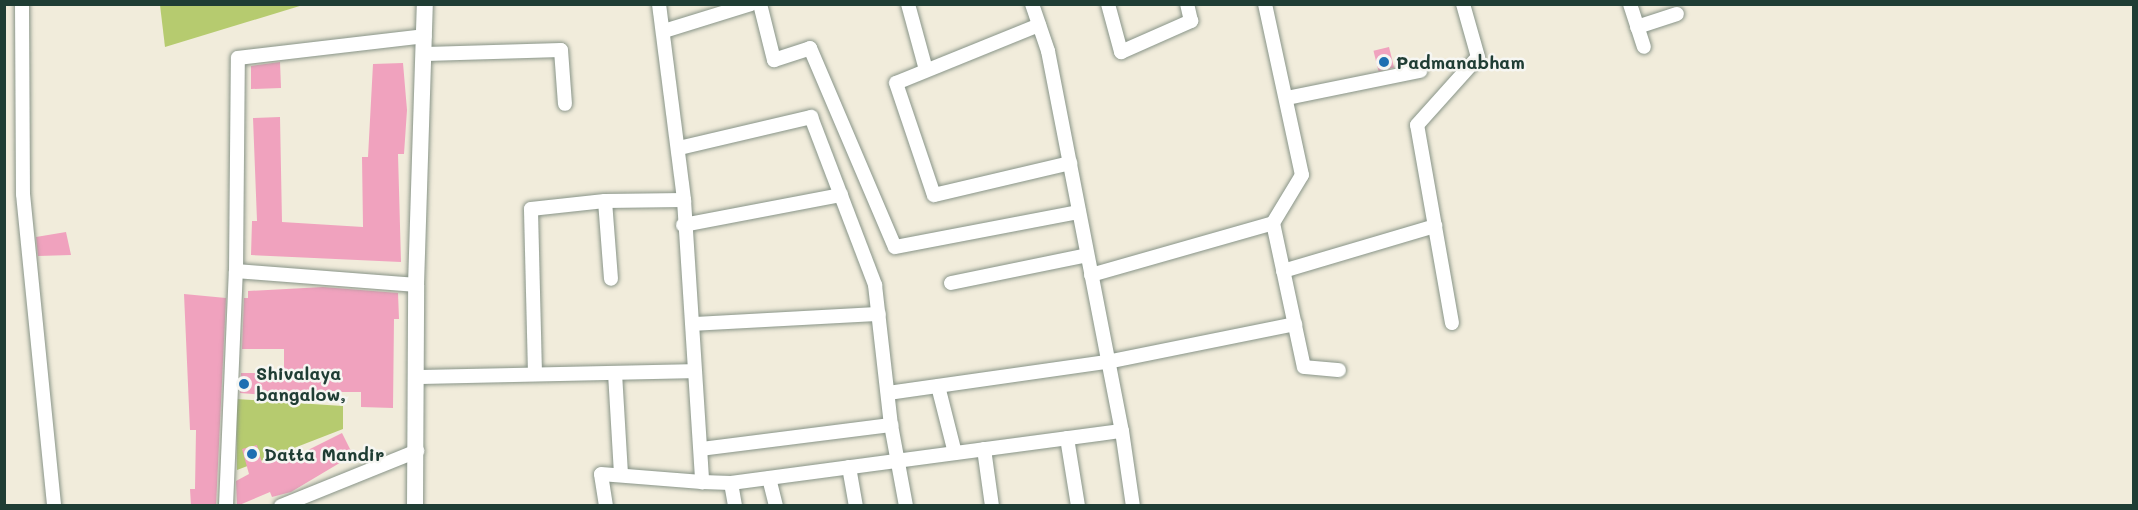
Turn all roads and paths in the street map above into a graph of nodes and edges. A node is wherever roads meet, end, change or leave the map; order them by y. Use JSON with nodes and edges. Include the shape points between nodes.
{"nodes":[{"id":1,"x":22,"y":4,"type":"edge"},
{"id":2,"x":425,"y":4,"type":"edge"},
{"id":3,"x":659,"y":4,"type":"edge"},
{"id":4,"x":752,"y":4,"type":"edge"},
{"id":5,"x":760,"y":4,"type":"edge"},
{"id":6,"x":908,"y":4,"type":"edge"},
{"id":7,"x":1032,"y":4,"type":"edge"},
{"id":8,"x":1108,"y":4,"type":"edge"},
{"id":9,"x":1187,"y":4,"type":"edge"},
{"id":10,"x":1265,"y":4,"type":"edge"},
{"id":11,"x":1463,"y":4,"type":"edge"},
{"id":12,"x":1630,"y":4,"type":"edge"},
{"id":13,"x":1677,"y":14,"type":"dead end"},
{"id":14,"x":1040,"y":25,"type":"junction"},
{"id":15,"x":1637,"y":27,"type":"junction"},
{"id":16,"x":664,"y":31,"type":"junction"},
{"id":17,"x":425,"y":36,"type":"junction"},
{"id":18,"x":1644,"y":47,"type":"dead end"},
{"id":19,"x":426,"y":54,"type":"junction"},
{"id":20,"x":926,"y":70,"type":"junction"},
{"id":21,"x":1420,"y":71,"type":"dead end"},
{"id":22,"x":1287,"y":98,"type":"junction"},
{"id":23,"x":565,"y":105,"type":"dead end"},
{"id":24,"x":678,"y":147,"type":"junction"},
{"id":25,"x":1070,"y":163,"type":"junction"},
{"id":26,"x":841,"y":195,"type":"junction"},
{"id":27,"x":684,"y":200,"type":"junction"},
{"id":28,"x":605,"y":201,"type":"junction"},
{"id":29,"x":1079,"y":212,"type":"junction"},
{"id":30,"x":1273,"y":223,"type":"junction"},
{"id":31,"x":683,"y":225,"type":"junction"},
{"id":32,"x":1435,"y":226,"type":"junction"},
{"id":33,"x":1087,"y":255,"type":"junction"},
{"id":34,"x":236,"y":271,"type":"junction"},
{"id":35,"x":1284,"y":271,"type":"junction"},
{"id":36,"x":1091,"y":275,"type":"junction"},
{"id":37,"x":610,"y":279,"type":"dead end"},
{"id":38,"x":951,"y":284,"type":"dead end"},
{"id":39,"x":416,"y":285,"type":"junction"},
{"id":40,"x":879,"y":314,"type":"junction"},
{"id":41,"x":1452,"y":323,"type":"dead end"},
{"id":42,"x":693,"y":324,"type":"junction"},
{"id":43,"x":1295,"y":324,"type":"junction"},
{"id":44,"x":1107,"y":362,"type":"junction"},
{"id":45,"x":1339,"y":370,"type":"dead end"},
{"id":46,"x":693,"y":371,"type":"junction"},
{"id":47,"x":615,"y":373,"type":"junction"},
{"id":48,"x":535,"y":374,"type":"junction"},
{"id":49,"x":417,"y":376,"type":"junction"},
{"id":50,"x":938,"y":386,"type":"junction"},
{"id":51,"x":888,"y":393,"type":"junction"},
{"id":52,"x":891,"y":425,"type":"junction"},
{"id":53,"x":1122,"y":431,"type":"junction"},
{"id":54,"x":1067,"y":438,"type":"junction"},
{"id":55,"x":701,"y":449,"type":"junction"},
{"id":56,"x":984,"y":449,"type":"junction"},
{"id":57,"x":417,"y":451,"type":"junction"},
{"id":58,"x":955,"y":453,"type":"junction"},
{"id":59,"x":896,"y":461,"type":"junction"},
{"id":60,"x":849,"y":467,"type":"junction"},
{"id":61,"x":621,"y":475,"type":"junction"},
{"id":62,"x":769,"y":478,"type":"junction"},
{"id":63,"x":702,"y":482,"type":"junction"},
{"id":64,"x":732,"y":483,"type":"junction"},
{"id":65,"x":54,"y":506,"type":"edge"},
{"id":66,"x":226,"y":506,"type":"edge"},
{"id":67,"x":281,"y":506,"type":"edge"},
{"id":68,"x":414,"y":506,"type":"edge"},
{"id":69,"x":606,"y":506,"type":"edge"},
{"id":70,"x":735,"y":506,"type":"edge"},
{"id":71,"x":776,"y":506,"type":"edge"},
{"id":72,"x":856,"y":506,"type":"edge"},
{"id":73,"x":906,"y":506,"type":"edge"},
{"id":74,"x":992,"y":506,"type":"edge"},
{"id":75,"x":1078,"y":506,"type":"edge"},
{"id":76,"x":1133,"y":506,"type":"edge"}],
"edges":[{"from":1,"to":65,"type":"street","via":[[23,194]]},
{"from":2,"to":17,"type":"street"},
{"from":3,"to":16,"type":"street"},
{"from":4,"to":16,"type":"street"},
{"from":5,"to":29,"type":"street","via":[[774,60],[810,48],[895,247]]},
{"from":6,"to":20,"type":"street"},
{"from":7,"to":14,"type":"street"},
{"from":8,"to":9,"type":"street","via":[[1121,52],[1191,21]]},
{"from":10,"to":22,"type":"street"},
{"from":11,"to":32,"type":"street","via":[[1478,57],[1417,125]]},
{"from":12,"to":15,"type":"street"},
{"from":13,"to":15,"type":"street"},
{"from":14,"to":20,"type":"street"},
{"from":14,"to":25,"type":"street"},
{"from":15,"to":18,"type":"street"},
{"from":16,"to":24,"type":"street"},
{"from":17,"to":19,"type":"street"},
{"from":17,"to":34,"type":"street","via":[[238,58]]},
{"from":19,"to":23,"type":"street","via":[[561,50]]},
{"from":19,"to":39,"type":"street"},
{"from":20,"to":25,"type":"street","via":[[896,82],[934,195]]},
{"from":21,"to":22,"type":"street"},
{"from":22,"to":30,"type":"street","via":[[1302,175]]},
{"from":24,"to":26,"type":"street","via":[[811,117]]},
{"from":24,"to":27,"type":"street"},
{"from":25,"to":29,"type":"street"},
{"from":26,"to":31,"type":"street"},
{"from":26,"to":40,"type":"street","via":[[875,285]]},
{"from":27,"to":28,"type":"street"},
{"from":27,"to":31,"type":"street"},
{"from":28,"to":37,"type":"street"},
{"from":28,"to":48,"type":"street","via":[[531,209]]},
{"from":29,"to":33,"type":"street"},
{"from":30,"to":35,"type":"street"},
{"from":30,"to":36,"type":"street"},
{"from":31,"to":42,"type":"street"},
{"from":32,"to":35,"type":"street"},
{"from":32,"to":41,"type":"street"},
{"from":33,"to":36,"type":"street"},
{"from":33,"to":38,"type":"street"},
{"from":34,"to":39,"type":"street"},
{"from":34,"to":66,"type":"street"},
{"from":35,"to":43,"type":"street"},
{"from":36,"to":44,"type":"street"},
{"from":39,"to":49,"type":"street"},
{"from":40,"to":42,"type":"street"},
{"from":40,"to":51,"type":"street"},
{"from":42,"to":46,"type":"street"},
{"from":43,"to":44,"type":"street"},
{"from":43,"to":45,"type":"street","via":[[1304,367]]},
{"from":44,"to":50,"type":"street"},
{"from":44,"to":53,"type":"street"},
{"from":46,"to":47,"type":"street"},
{"from":46,"to":55,"type":"street"},
{"from":47,"to":48,"type":"street"},
{"from":47,"to":61,"type":"street"},
{"from":48,"to":49,"type":"street"},
{"from":49,"to":57,"type":"street"},
{"from":50,"to":51,"type":"street"},
{"from":50,"to":58,"type":"street"},
{"from":51,"to":52,"type":"street"},
{"from":52,"to":55,"type":"street"},
{"from":52,"to":59,"type":"street"},
{"from":53,"to":54,"type":"street"},
{"from":53,"to":76,"type":"street"},
{"from":54,"to":56,"type":"street"},
{"from":54,"to":75,"type":"street"},
{"from":55,"to":63,"type":"street"},
{"from":56,"to":58,"type":"street"},
{"from":56,"to":74,"type":"street"},
{"from":57,"to":67,"type":"street"},
{"from":57,"to":68,"type":"street"},
{"from":58,"to":59,"type":"street"},
{"from":59,"to":60,"type":"street"},
{"from":59,"to":73,"type":"street"},
{"from":60,"to":62,"type":"street"},
{"from":60,"to":72,"type":"street"},
{"from":61,"to":63,"type":"street"},
{"from":61,"to":69,"type":"street","via":[[601,474]]},
{"from":62,"to":64,"type":"street"},
{"from":62,"to":71,"type":"street"},
{"from":63,"to":64,"type":"street"},
{"from":64,"to":70,"type":"street"}]}
